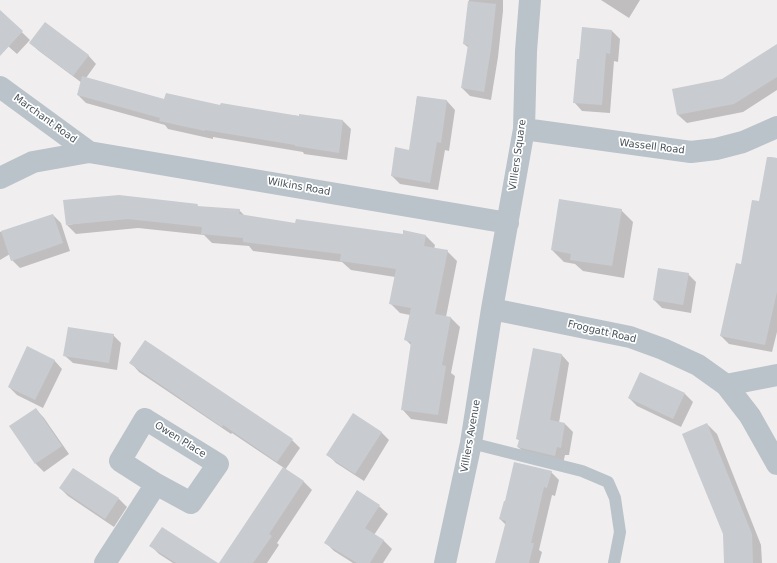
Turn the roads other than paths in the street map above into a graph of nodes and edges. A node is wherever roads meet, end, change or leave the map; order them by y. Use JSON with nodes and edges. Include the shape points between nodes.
{"nodes":[{"id":1,"x":530,"y":0,"type":"edge"},
{"id":2,"x":0,"y":87,"type":"edge"},
{"id":3,"x":777,"y":127,"type":"edge"},
{"id":4,"x":524,"y":129,"type":"junction"},
{"id":5,"x":90,"y":152,"type":"junction"},
{"id":6,"x":0,"y":178,"type":"edge"},
{"id":7,"x":508,"y":223,"type":"junction"},
{"id":8,"x":492,"y":309,"type":"junction"},
{"id":9,"x":777,"y":375,"type":"edge"},
{"id":10,"x":726,"y":385,"type":"junction"},
{"id":11,"x":471,"y":443,"type":"junction"},
{"id":12,"x":777,"y":464,"type":"edge"},
{"id":13,"x":156,"y":484,"type":"dead end"},
{"id":14,"x":105,"y":563,"type":"edge"},
{"id":15,"x":445,"y":563,"type":"edge"},
{"id":16,"x":614,"y":563,"type":"edge"}],
"edges":[{"from":1,"to":4,"type":"street","name":"Villiers Square"},
{"from":2,"to":5,"type":"street","name":"Marchant Road"},
{"from":3,"to":4,"type":"street","name":"Wassell Road","via":[[743,142],[691,152]]},
{"from":4,"to":7,"type":"street","name":"Villiers Square"},
{"from":5,"to":6,"type":"street","via":[[33,162]]},
{"from":5,"to":7,"type":"street","name":"Wilkins Road"},
{"from":7,"to":8,"type":"street","name":"Villiers Square"},
{"from":8,"to":10,"type":"street","name":"Froggatt Road","via":[[630,337],[698,366]]},
{"from":8,"to":11,"type":"street","name":"Villiers Avenue"},
{"from":9,"to":10,"type":"street"},
{"from":10,"to":12,"type":"street","name":"Froggatt Road","via":[[750,416]]},
{"from":11,"to":15,"type":"street","name":"Villiers Avenue"},
{"from":11,"to":16,"type":"lane","via":[[582,471],[608,482],[615,498],[620,532]]},
{"from":13,"to":14,"type":"street"}]}
